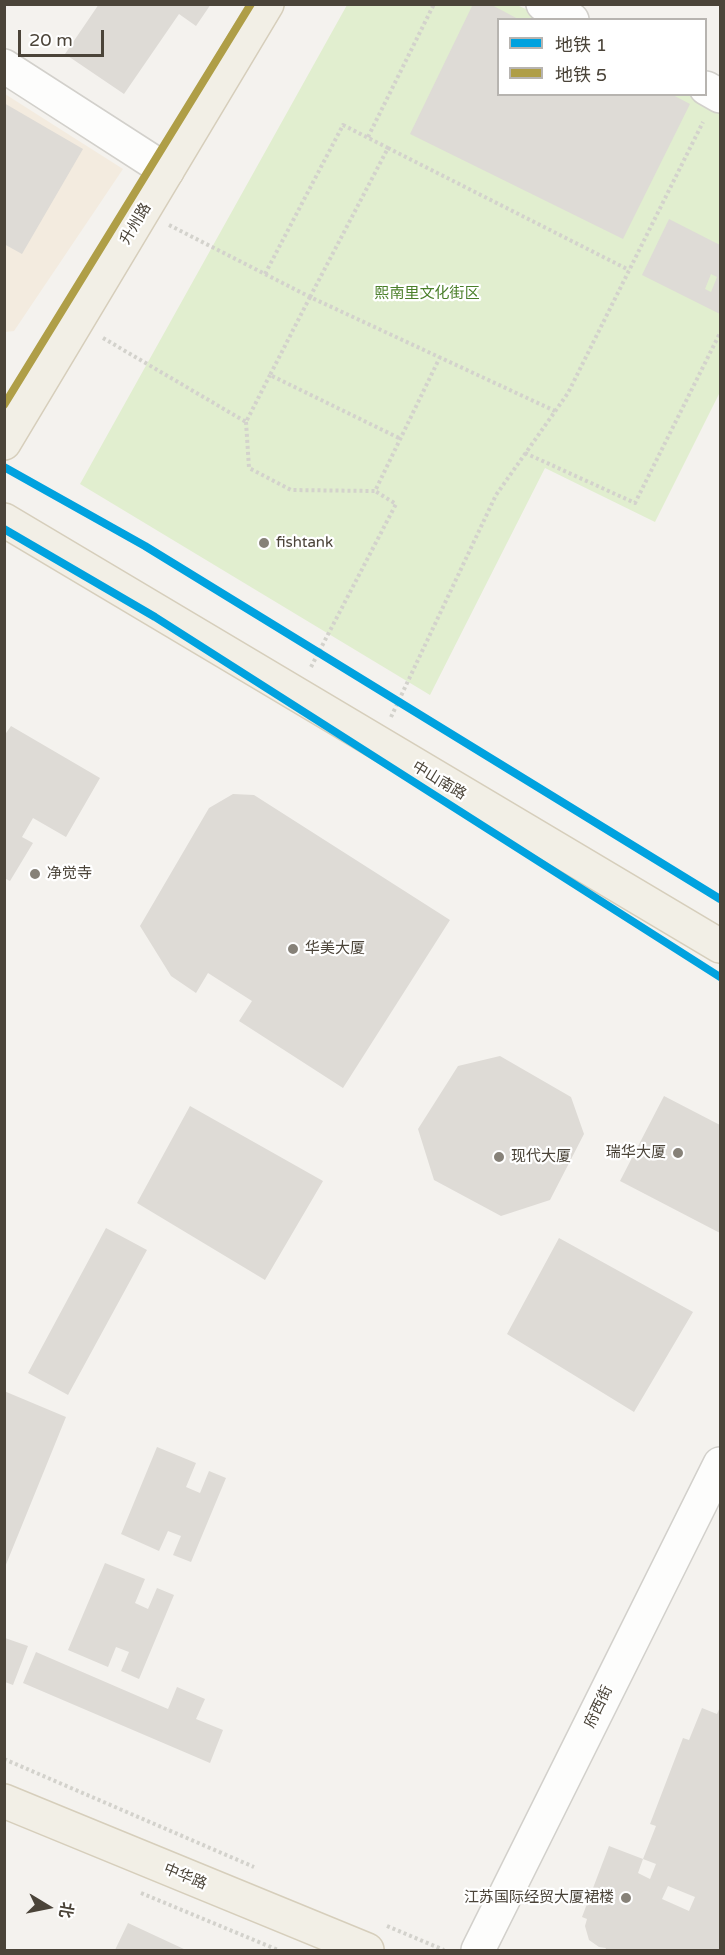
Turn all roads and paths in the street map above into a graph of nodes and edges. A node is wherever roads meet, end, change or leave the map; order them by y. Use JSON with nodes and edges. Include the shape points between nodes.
{"nodes":[{"id":1,"x":267,"y":4,"type":"edge"},
{"id":2,"x":434,"y":4,"type":"edge"},
{"id":3,"x":543,"y":4,"type":"edge"},
{"id":4,"x":568,"y":18,"type":"edge"},
{"id":5,"x":4,"y":66,"type":"edge"},
{"id":6,"x":714,"y":93,"type":"edge"},
{"id":7,"x":368,"y":137,"type":"junction"},
{"id":8,"x":388,"y":148,"type":"junction"},
{"id":9,"x":167,"y":171,"type":"junction"},
{"id":10,"x":143,"y":212,"type":"junction"},
{"id":11,"x":629,"y":270,"type":"junction"},
{"id":12,"x":265,"y":274,"type":"junction"},
{"id":13,"x":310,"y":297,"type":"junction"},
{"id":14,"x":720,"y":333,"type":"edge"},
{"id":15,"x":98,"y":335,"type":"dead end"},
{"id":16,"x":440,"y":357,"type":"junction"},
{"id":17,"x":270,"y":375,"type":"junction"},
{"id":18,"x":555,"y":411,"type":"junction"},
{"id":19,"x":246,"y":422,"type":"junction"},
{"id":20,"x":401,"y":439,"type":"junction"},
{"id":21,"x":4,"y":443,"type":"edge"},
{"id":22,"x":525,"y":453,"type":"junction"},
{"id":23,"x":375,"y":491,"type":"junction"},
{"id":24,"x":4,"y":520,"type":"edge"},
{"id":25,"x":309,"y":671,"type":"dead end"},
{"id":26,"x":388,"y":725,"type":"dead end"},
{"id":27,"x":482,"y":807,"type":"joint"},
{"id":28,"x":720,"y":948,"type":"edge"},
{"id":29,"x":720,"y":1464,"type":"edge"},
{"id":30,"x":4,"y":1759,"type":"edge"},
{"id":31,"x":4,"y":1801,"type":"edge"},
{"id":32,"x":257,"y":1869,"type":"dead end"},
{"id":33,"x":373,"y":1936,"type":"edge"},
{"id":34,"x":444,"y":1950,"type":"edge"},
{"id":35,"x":478,"y":1950,"type":"edge"}],
"edges":[{"from":1,"to":9,"type":"main road","name":"升州路"},
{"from":2,"to":7,"type":"path"},
{"from":3,"to":4,"type":"street"},
{"from":5,"to":9,"type":"street"},
{"from":6,"to":11,"type":"path"},
{"from":7,"to":8,"type":"path"},
{"from":7,"to":12,"type":"path","via":[[343,125]]},
{"from":8,"to":11,"type":"path"},
{"from":8,"to":13,"type":"path"},
{"from":9,"to":10,"type":"main road","name":"升州路"},
{"from":10,"to":12,"type":"path"},
{"from":10,"to":21,"type":"main road","name":"升州路"},
{"from":11,"to":18,"type":"path","via":[[568,393]]},
{"from":12,"to":13,"type":"path"},
{"from":13,"to":16,"type":"path"},
{"from":13,"to":17,"type":"path"},
{"from":14,"to":22,"type":"path","via":[[635,503]]},
{"from":15,"to":19,"type":"path"},
{"from":16,"to":18,"type":"path"},
{"from":16,"to":20,"type":"path"},
{"from":17,"to":19,"type":"path"},
{"from":17,"to":20,"type":"path"},
{"from":18,"to":22,"type":"path"},
{"from":19,"to":23,"type":"path","via":[[249,468],[291,490]]},
{"from":20,"to":23,"type":"path"},
{"from":22,"to":26,"type":"path","via":[[496,495]]},
{"from":23,"to":25,"type":"path","via":[[396,504]]},
{"from":24,"to":27,"type":"street"},
{"from":27,"to":28,"type":"main road","name":"中山南路"},
{"from":29,"to":35,"type":"street","name":"府西街"},
{"from":30,"to":32,"type":"path"},
{"from":31,"to":33,"type":"main road","name":"中华路"},
{"from":33,"to":34,"type":"path"}]}
